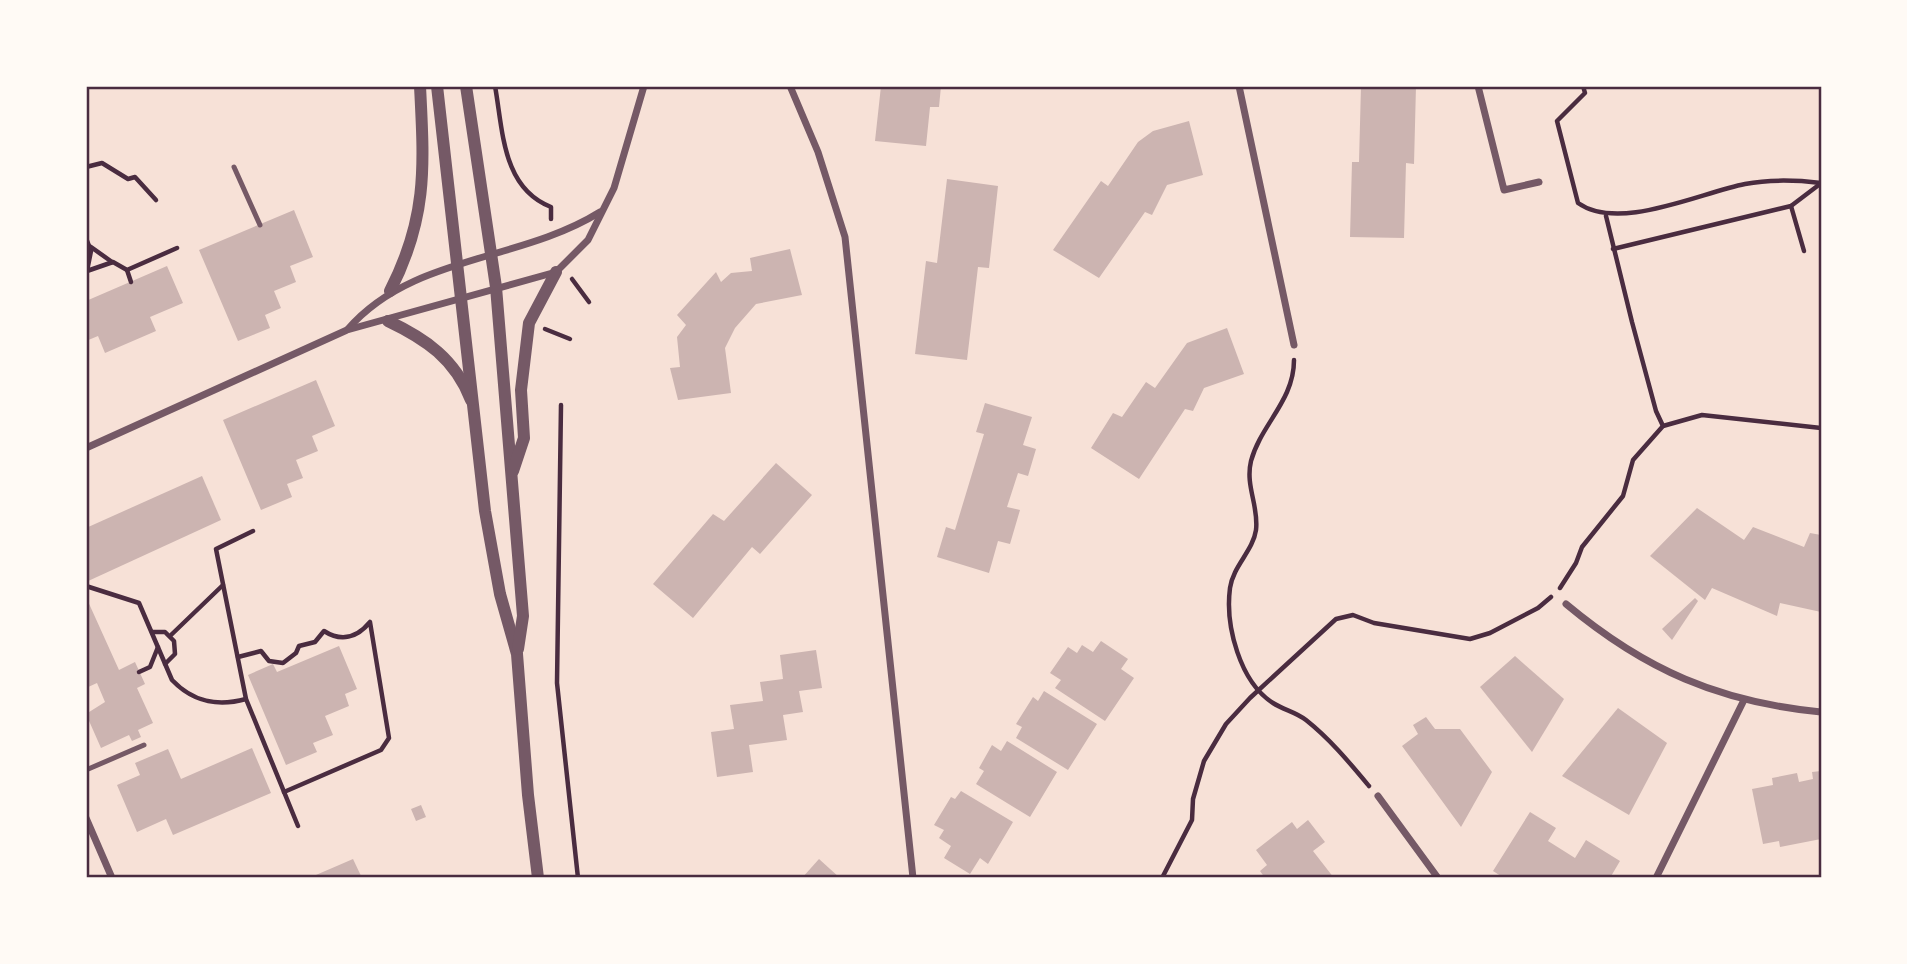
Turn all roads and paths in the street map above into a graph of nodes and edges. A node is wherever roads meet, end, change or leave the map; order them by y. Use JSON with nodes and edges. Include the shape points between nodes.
{"nodes":[{"id":1,"x":420,"y":86,"type":"edge"},
{"id":2,"x":437,"y":86,"type":"edge"},
{"id":3,"x":467,"y":86,"type":"edge"},
{"id":4,"x":495,"y":86,"type":"edge"},
{"id":5,"x":644,"y":86,"type":"edge"},
{"id":6,"x":790,"y":86,"type":"edge"},
{"id":7,"x":1239,"y":86,"type":"edge"},
{"id":8,"x":1478,"y":86,"type":"edge"},
{"id":9,"x":1583,"y":86,"type":"edge"},
{"id":10,"x":86,"y":167,"type":"edge"},
{"id":11,"x":234,"y":167,"type":"dead end"},
{"id":12,"x":1539,"y":182,"type":"dead end"},
{"id":13,"x":1821,"y":183,"type":"edge"},
{"id":14,"x":156,"y":200,"type":"dead end"},
{"id":15,"x":1791,"y":206,"type":"junction"},
{"id":16,"x":600,"y":211,"type":"junction"},
{"id":17,"x":1606,"y":216,"type":"junction"},
{"id":18,"x":551,"y":220,"type":"dead end"},
{"id":19,"x":260,"y":225,"type":"dead end"},
{"id":20,"x":87,"y":241,"type":"edge"},
{"id":21,"x":177,"y":248,"type":"dead end"},
{"id":22,"x":1613,"y":249,"type":"junction"},
{"id":23,"x":1804,"y":251,"type":"dead end"},
{"id":24,"x":492,"y":256,"type":"junction"},
{"id":25,"x":113,"y":262,"type":"junction"},
{"id":26,"x":460,"y":265,"type":"junction"},
{"id":27,"x":127,"y":270,"type":"junction"},
{"id":28,"x":86,"y":271,"type":"edge"},
{"id":29,"x":556,"y":272,"type":"junction"},
{"id":30,"x":572,"y":278,"type":"dead end"},
{"id":31,"x":131,"y":282,"type":"dead end"},
{"id":32,"x":496,"y":287,"type":"junction"},
{"id":33,"x":390,"y":291,"type":"junction"},
{"id":34,"x":463,"y":296,"type":"junction"},
{"id":35,"x":589,"y":302,"type":"dead end"},
{"id":36,"x":388,"y":321,"type":"junction"},
{"id":37,"x":544,"y":329,"type":"dead end"},
{"id":38,"x":347,"y":330,"type":"junction"},
{"id":39,"x":570,"y":339,"type":"dead end"},
{"id":40,"x":1294,"y":345,"type":"joint"},
{"id":41,"x":561,"y":405,"type":"dead end"},
{"id":42,"x":476,"y":415,"type":"junction"},
{"id":43,"x":1663,"y":426,"type":"junction"},
{"id":44,"x":1821,"y":428,"type":"edge"},
{"id":45,"x":86,"y":448,"type":"edge"},
{"id":46,"x":511,"y":478,"type":"junction"},
{"id":47,"x":253,"y":531,"type":"dead end"},
{"id":48,"x":224,"y":585,"type":"junction"},
{"id":49,"x":86,"y":586,"type":"edge"},
{"id":50,"x":1566,"y":604,"type":"dead end"},
{"id":51,"x":152,"y":632,"type":"junction"},
{"id":52,"x":171,"y":635,"type":"junction"},
{"id":53,"x":158,"y":646,"type":"junction"},
{"id":54,"x":517,"y":653,"type":"junction"},
{"id":55,"x":237,"y":657,"type":"junction"},
{"id":56,"x":165,"y":664,"type":"junction"},
{"id":57,"x":139,"y":672,"type":"dead end"},
{"id":58,"x":1258,"y":690,"type":"junction"},
{"id":59,"x":246,"y":698,"type":"junction"},
{"id":60,"x":1744,"y":700,"type":"junction"},
{"id":61,"x":1821,"y":712,"type":"edge"},
{"id":62,"x":144,"y":745,"type":"dead end"},
{"id":63,"x":86,"y":770,"type":"edge"},
{"id":64,"x":284,"y":792,"type":"junction"},
{"id":65,"x":1378,"y":796,"type":"joint"},
{"id":66,"x":86,"y":818,"type":"edge"},
{"id":67,"x":298,"y":826,"type":"dead end"},
{"id":68,"x":112,"y":878,"type":"edge"},
{"id":69,"x":538,"y":878,"type":"edge"},
{"id":70,"x":578,"y":878,"type":"edge"},
{"id":71,"x":913,"y":878,"type":"edge"},
{"id":72,"x":1162,"y":878,"type":"edge"},
{"id":73,"x":1438,"y":878,"type":"edge"},
{"id":74,"x":1656,"y":878,"type":"edge"}],
"edges":[{"from":1,"to":33,"type":"street","via":[[422,192],[408,255]]},
{"from":2,"to":26,"type":"street"},
{"from":3,"to":24,"type":"street"},
{"from":4,"to":18,"type":"path","via":[[512,171],[533,198],[551,207]]},
{"from":5,"to":16,"type":"street","via":[[624,161]]},
{"from":6,"to":71,"type":"street","via":[[818,152],[845,237]]},
{"from":7,"to":40,"type":"street"},
{"from":8,"to":12,"type":"street","via":[[1504,190]]},
{"from":9,"to":17,"type":"path","via":[[1585,93],[1557,121],[1578,203],[1589,212]]},
{"from":10,"to":14,"type":"path","via":[[102,163],[128,179],[135,177]]},
{"from":11,"to":19,"type":"lane"},
{"from":13,"to":15,"type":"path"},
{"from":13,"to":17,"type":"path","via":[[1770,180]]},
{"from":15,"to":22,"type":"path"},
{"from":15,"to":23,"type":"path"},
{"from":16,"to":24,"type":"street","via":[[554,236]]},
{"from":16,"to":29,"type":"street","via":[[588,240]]},
{"from":17,"to":22,"type":"path"},
{"from":20,"to":25,"type":"path"},
{"from":20,"to":28,"type":"path","via":[[91,260]]},
{"from":21,"to":27,"type":"path"},
{"from":22,"to":43,"type":"path"},
{"from":24,"to":26,"type":"street"},
{"from":24,"to":32,"type":"street"},
{"from":25,"to":27,"type":"path"},
{"from":25,"to":28,"type":"path"},
{"from":26,"to":33,"type":"street"},
{"from":26,"to":34,"type":"street"},
{"from":27,"to":31,"type":"path"},
{"from":29,"to":32,"type":"street"},
{"from":29,"to":46,"type":"street","via":[[529,323],[522,390],[524,438]]},
{"from":30,"to":35,"type":"path"},
{"from":32,"to":34,"type":"street"},
{"from":32,"to":46,"type":"street"},
{"from":33,"to":38,"type":"street"},
{"from":34,"to":36,"type":"street"},
{"from":34,"to":42,"type":"street"},
{"from":36,"to":38,"type":"street"},
{"from":36,"to":42,"type":"street","via":[[438,350],[462,382]]},
{"from":37,"to":39,"type":"path"},
{"from":38,"to":45,"type":"street"},
{"from":40,"to":58,"type":"path","via":[[1294,379],[1289,393],[1251,463],[1249,491],[1256,532],[1230,586],[1238,649]]},
{"from":41,"to":70,"type":"path","via":[[557,683]]},
{"from":42,"to":54,"type":"street","via":[[488,525],[500,594]]},
{"from":43,"to":44,"type":"path","via":[[1702,415]]},
{"from":43,"to":58,"type":"path","via":[[1633,460],[1615,508],[1582,547],[1556,593],[1538,608],[1470,639],[1374,623],[1353,615],[1340,617]]},
{"from":46,"to":54,"type":"street","via":[[523,616]]},
{"from":47,"to":48,"type":"path","via":[[216,549]]},
{"from":48,"to":52,"type":"path"},
{"from":48,"to":55,"type":"path"},
{"from":49,"to":51,"type":"path","via":[[139,603]]},
{"from":50,"to":60,"type":"street","via":[[1655,666],[1704,689]]},
{"from":51,"to":52,"type":"path"},
{"from":51,"to":53,"type":"path"},
{"from":52,"to":56,"type":"path","via":[[176,648]]},
{"from":53,"to":56,"type":"path"},
{"from":53,"to":57,"type":"path","via":[[150,667]]},
{"from":54,"to":69,"type":"street"},
{"from":55,"to":59,"type":"path"},
{"from":55,"to":64,"type":"path","via":[[261,651],[270,661],[283,663],[299,646],[315,642],[324,631],[347,637],[370,622],[389,738],[381,750]]},
{"from":56,"to":59,"type":"path","via":[[172,680],[197,698],[218,704]]},
{"from":58,"to":65,"type":"path","via":[[1308,722],[1339,749]]},
{"from":58,"to":72,"type":"path","via":[[1226,724],[1209,751],[1193,799],[1192,820]]},
{"from":59,"to":64,"type":"path"},
{"from":60,"to":61,"type":"street"},
{"from":60,"to":74,"type":"street"},
{"from":62,"to":63,"type":"lane"},
{"from":64,"to":67,"type":"path"},
{"from":65,"to":73,"type":"street"},
{"from":66,"to":68,"type":"street"}]}
